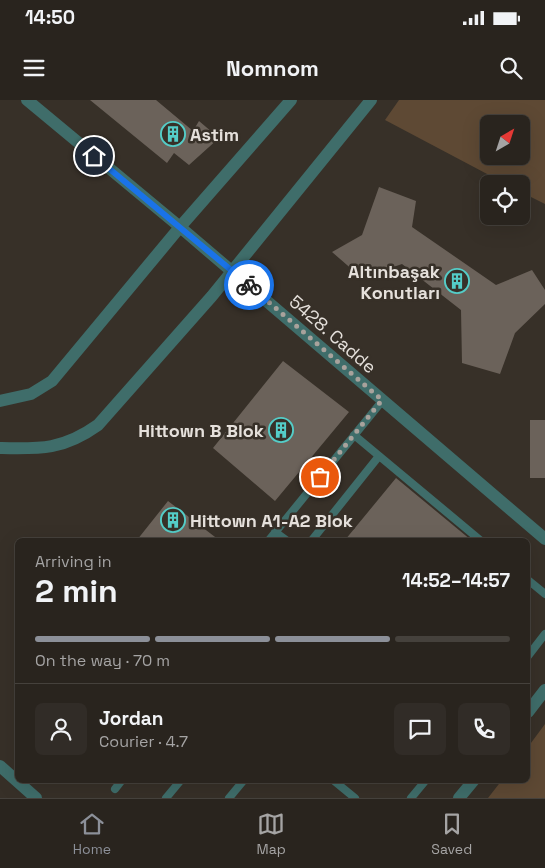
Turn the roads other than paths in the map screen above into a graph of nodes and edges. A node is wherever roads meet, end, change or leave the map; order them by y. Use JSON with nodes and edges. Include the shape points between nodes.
{"nodes":[{"id":1,"x":27,"y":100,"type":"edge"},
{"id":2,"x":291,"y":100,"type":"edge"},
{"id":3,"x":371,"y":100,"type":"edge"},
{"id":4,"x":180,"y":227,"type":"junction"},
{"id":5,"x":232,"y":271,"type":"junction"},
{"id":6,"x":0,"y":400,"type":"edge"},
{"id":7,"x":382,"y":400,"type":"junction"},
{"id":8,"x":354,"y":435,"type":"junction"},
{"id":9,"x":0,"y":448,"type":"edge"},
{"id":10,"x":379,"y":456,"type":"junction"},
{"id":11,"x":275,"y":532,"type":"junction"},
{"id":12,"x":270,"y":538,"type":"edge"},
{"id":13,"x":283,"y":538,"type":"edge"},
{"id":14,"x":314,"y":538,"type":"edge"},
{"id":15,"x":478,"y":538,"type":"edge"},
{"id":16,"x":545,"y":539,"type":"edge"},
{"id":17,"x":530,"y":582,"type":"edge"},
{"id":18,"x":545,"y":594,"type":"edge"},
{"id":19,"x":545,"y":634,"type":"edge"},
{"id":20,"x":530,"y":653,"type":"edge"},
{"id":21,"x":545,"y":690,"type":"edge"},
{"id":22,"x":530,"y":709,"type":"edge"},
{"id":23,"x":0,"y":766,"type":"edge"},
{"id":24,"x":15,"y":779,"type":"edge"},
{"id":25,"x":19,"y":783,"type":"edge"},
{"id":26,"x":120,"y":783,"type":"edge"},
{"id":27,"x":178,"y":783,"type":"edge"},
{"id":28,"x":242,"y":783,"type":"edge"},
{"id":29,"x":337,"y":783,"type":"edge"},
{"id":30,"x":424,"y":783,"type":"edge"},
{"id":31,"x":472,"y":783,"type":"edge"},
{"id":32,"x":115,"y":789,"type":"dead end"},
{"id":33,"x":36,"y":798,"type":"edge"},
{"id":34,"x":166,"y":798,"type":"edge"},
{"id":35,"x":229,"y":798,"type":"edge"},
{"id":36,"x":355,"y":798,"type":"edge"},
{"id":37,"x":411,"y":798,"type":"edge"},
{"id":38,"x":459,"y":798,"type":"edge"}],
"edges":[{"from":1,"to":4,"type":"street","name":"5428. Cadde"},
{"from":2,"to":4,"type":"street"},
{"from":3,"to":5,"type":"street"},
{"from":4,"to":5,"type":"street","name":"5428. Cadde"},
{"from":4,"to":6,"type":"street","via":[[52,381],[31,394]]},
{"from":5,"to":7,"type":"street","name":"5428. Cadde"},
{"from":5,"to":9,"type":"street","via":[[98,425],[81,437],[56,446]]},
{"from":7,"to":8,"type":"lane"},
{"from":7,"to":16,"type":"street","name":"5428. Cadde"},
{"from":8,"to":10,"type":"lane"},
{"from":8,"to":11,"type":"lane"},
{"from":10,"to":14,"type":"lane"},
{"from":10,"to":15,"type":"lane"},
{"from":11,"to":12,"type":"lane"},
{"from":11,"to":13,"type":"lane"},
{"from":17,"to":18,"type":"lane"},
{"from":19,"to":20,"type":"lane"},
{"from":21,"to":22,"type":"street"},
{"from":23,"to":24,"type":"street"},
{"from":25,"to":33,"type":"street"},
{"from":26,"to":32,"type":"lane"},
{"from":27,"to":34,"type":"lane"},
{"from":28,"to":35,"type":"lane"},
{"from":29,"to":36,"type":"lane"},
{"from":30,"to":37,"type":"lane"},
{"from":31,"to":38,"type":"street"}]}
